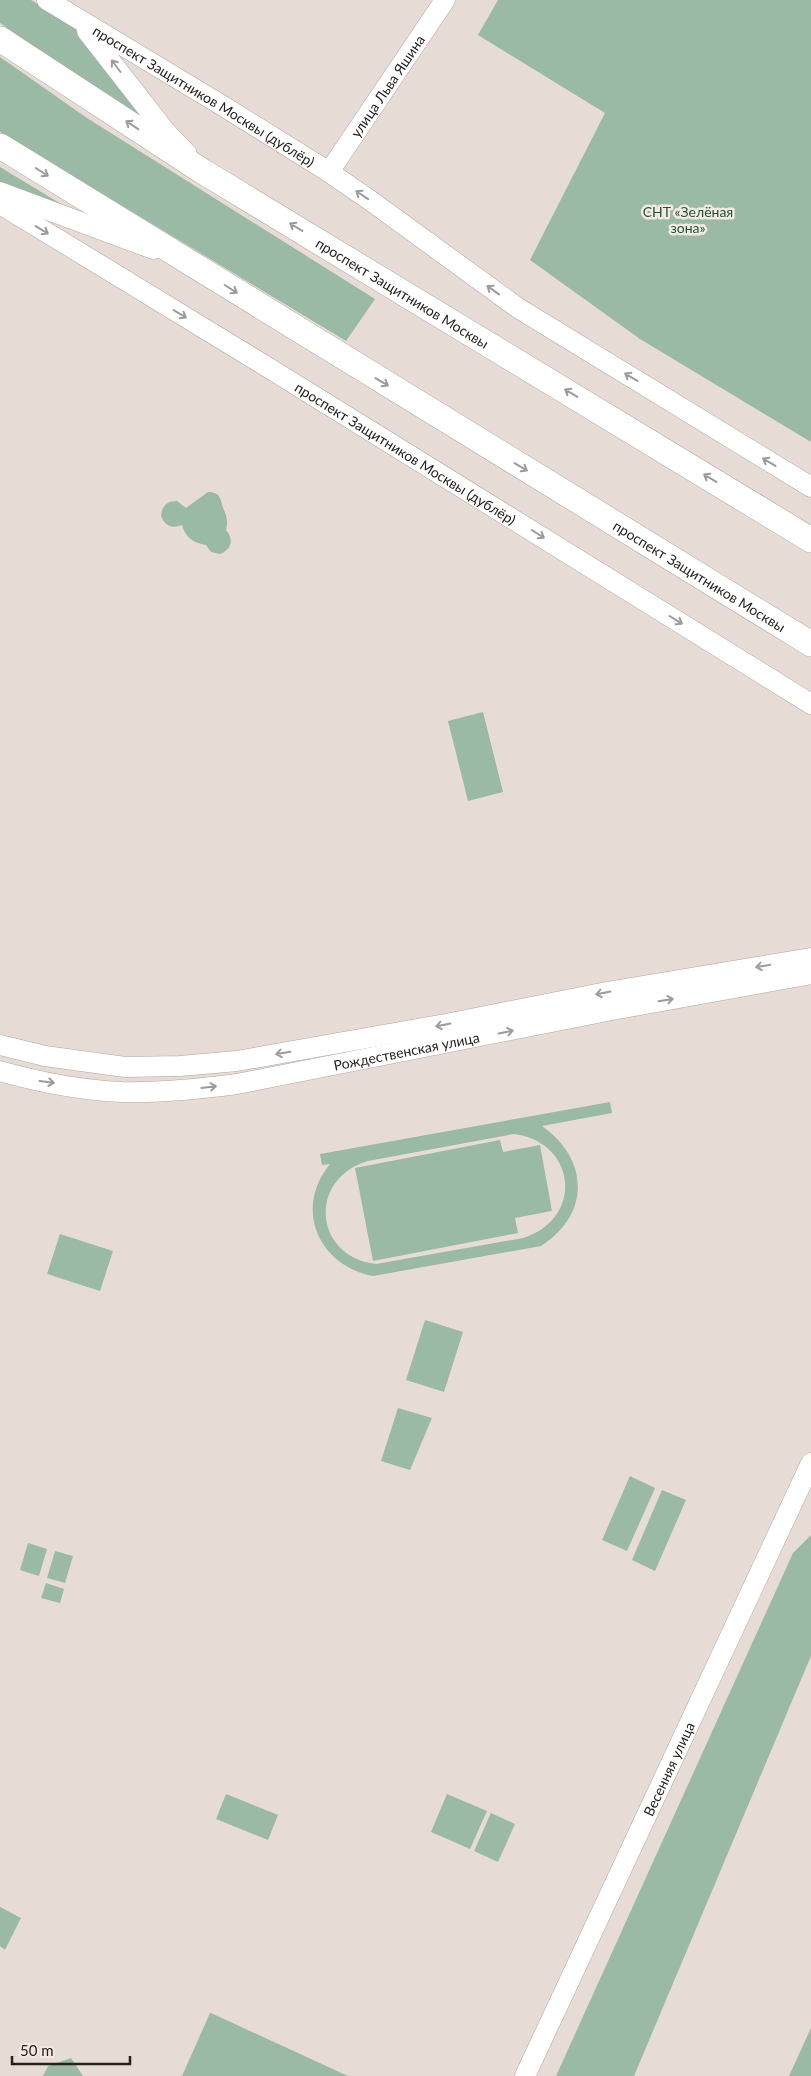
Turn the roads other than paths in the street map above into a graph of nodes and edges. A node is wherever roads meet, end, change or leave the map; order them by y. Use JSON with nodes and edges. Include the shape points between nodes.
{"nodes":[{"id":1,"x":47,"y":0,"type":"edge"},
{"id":2,"x":444,"y":0,"type":"edge"},
{"id":3,"x":76,"y":18,"type":"junction"},
{"id":4,"x":0,"y":39,"type":"edge"},
{"id":5,"x":0,"y":146,"type":"edge"},
{"id":6,"x":202,"y":171,"type":"junction"},
{"id":7,"x":329,"y":172,"type":"junction"},
{"id":8,"x":0,"y":192,"type":"edge"},
{"id":9,"x":0,"y":204,"type":"edge"},
{"id":10,"x":190,"y":263,"type":"junction"},
{"id":11,"x":811,"y":487,"type":"edge"},
{"id":12,"x":811,"y":540,"type":"edge"},
{"id":13,"x":811,"y":644,"type":"edge"},
{"id":14,"x":811,"y":704,"type":"edge"},
{"id":15,"x":811,"y":958,"type":"edge"},
{"id":16,"x":811,"y":974,"type":"edge"},
{"id":17,"x":0,"y":1045,"type":"edge"},
{"id":18,"x":0,"y":1072,"type":"edge"},
{"id":19,"x":811,"y":1463,"type":"edge"},
{"id":20,"x":525,"y":2076,"type":"edge"}],
"edges":[{"from":1,"to":3,"type":"street","name":"проспект Защитников Москвы (дублёр)"},
{"from":2,"to":7,"type":"street","name":"улица Льва Яшина"},
{"from":6,"to":3,"type":"street","one_way":true,"via":[[165,131]]},
{"from":3,"to":7,"type":"street","name":"проспект Защитников Москвы (дублёр)"},
{"from":6,"to":4,"type":"main road","name":"проспект Защитников Москвы","one_way":true},
{"from":5,"to":10,"type":"main road","name":"проспект Защитников Москвы","one_way":true},
{"from":12,"to":6,"type":"main road","name":"проспект Защитников Москвы","one_way":true},
{"from":11,"to":7,"type":"street","name":"проспект Защитников Москвы (дублёр)","one_way":true,"via":[[518,308]]},
{"from":8,"to":10,"type":"street"},
{"from":9,"to":14,"type":"street","name":"проспект Защитников Москвы (дублёр)","one_way":true},
{"from":10,"to":13,"type":"main road","name":"проспект Защитников Москвы","one_way":true},
{"from":15,"to":17,"type":"street","name":"Рождественская улица","one_way":true,"via":[[607,992],[237,1061],[125,1067],[46,1056]]},
{"from":18,"to":16,"type":"street","name":"Рождественская улица","one_way":true,"via":[[40,1082],[120,1092],[186,1090],[237,1084]]},
{"from":19,"to":20,"type":"street","name":"Весенняя улица"}]}
